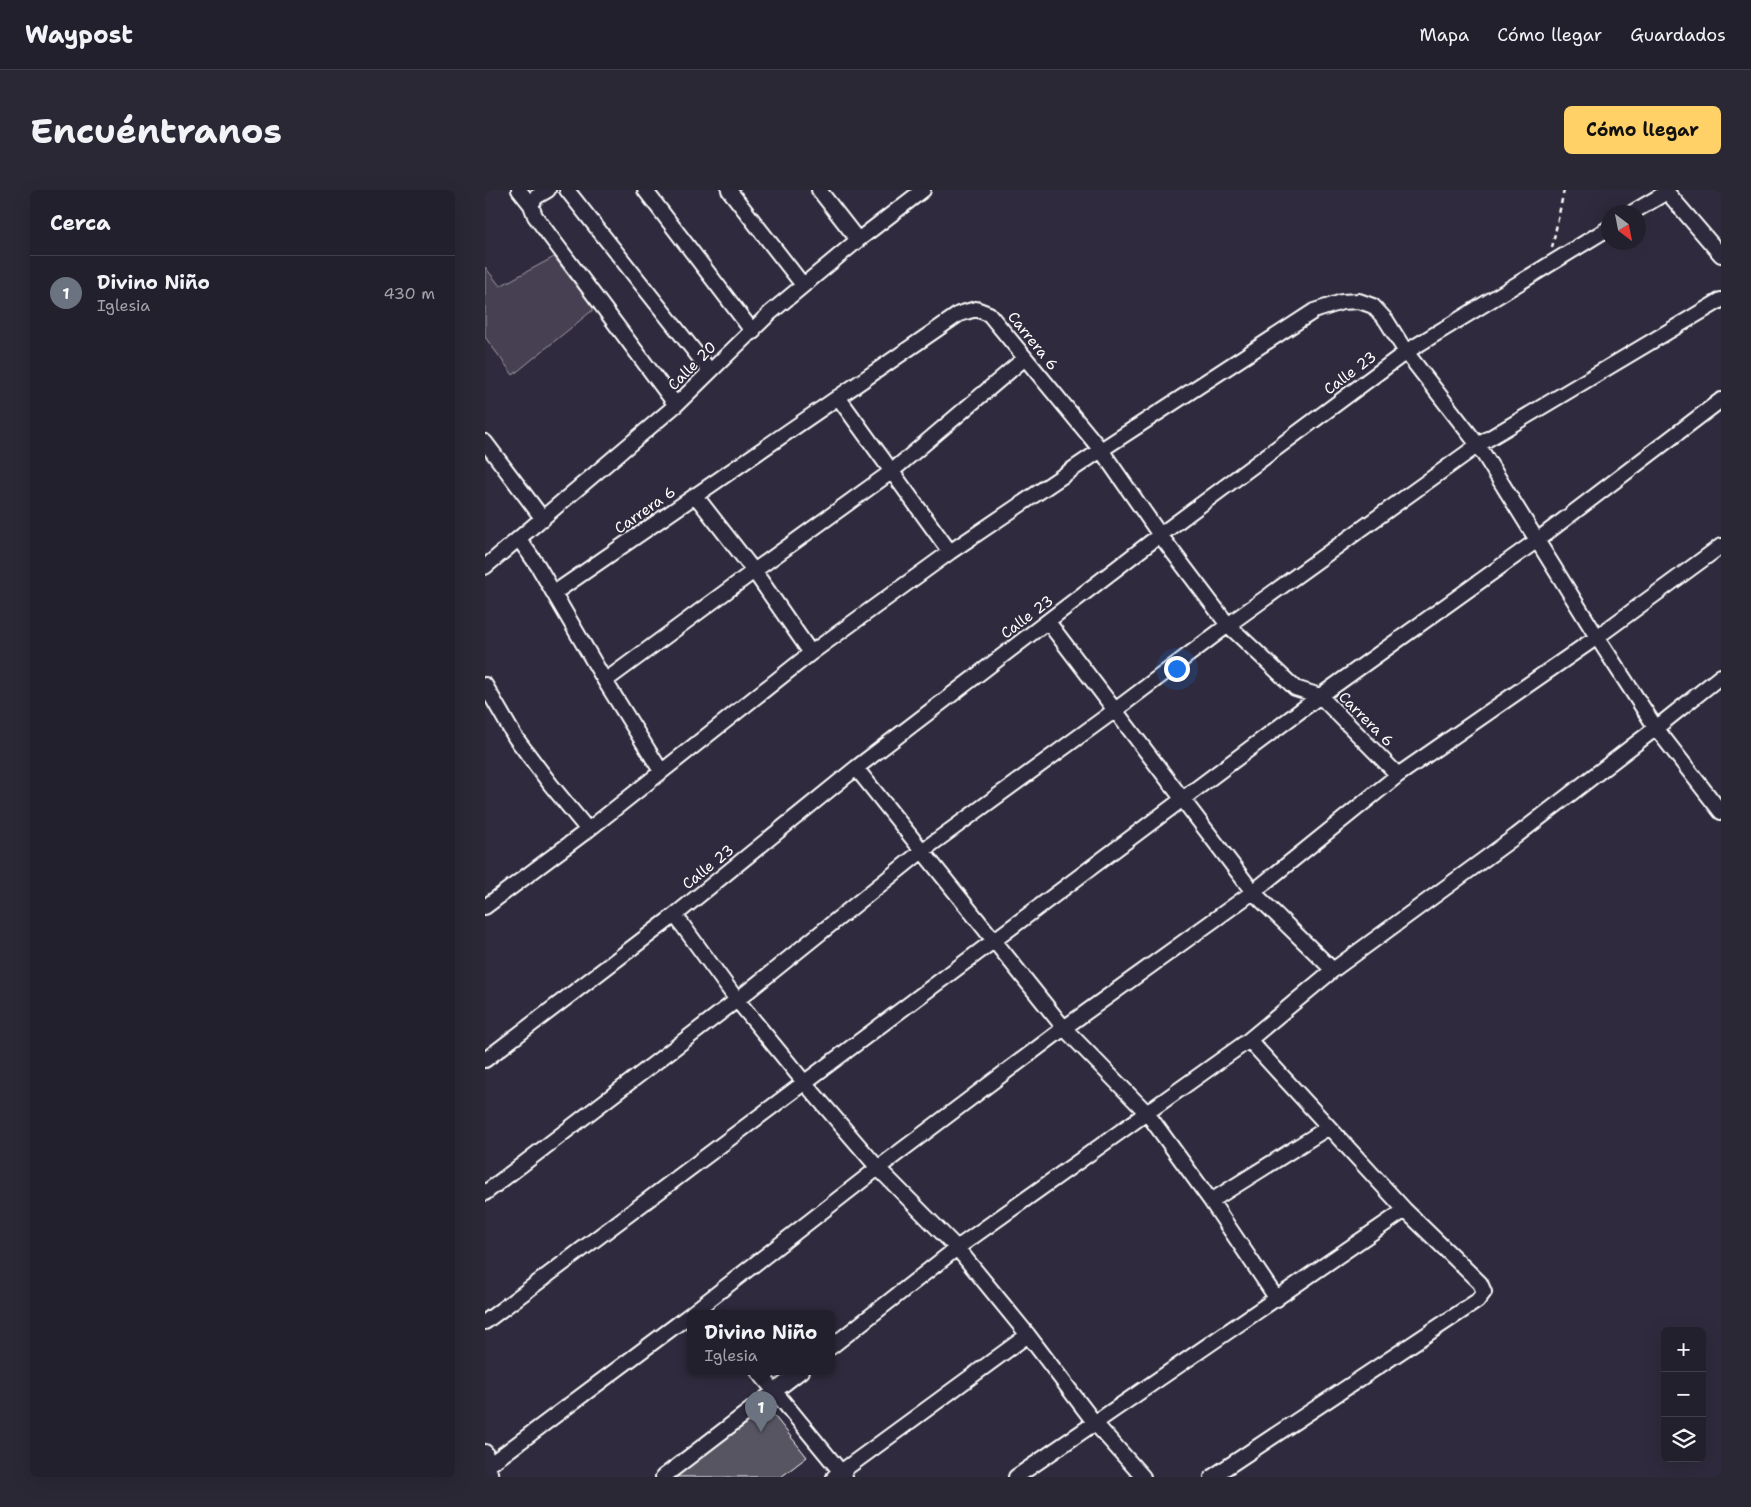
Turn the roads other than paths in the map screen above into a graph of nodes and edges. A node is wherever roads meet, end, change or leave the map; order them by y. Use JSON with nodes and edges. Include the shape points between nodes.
{"nodes":[{"id":1,"x":519,"y":190,"type":"edge"},
{"id":2,"x":548,"y":190,"type":"edge"},
{"id":3,"x":567,"y":190,"type":"edge"},
{"id":4,"x":645,"y":190,"type":"edge"},
{"id":5,"x":729,"y":190,"type":"edge"},
{"id":6,"x":819,"y":190,"type":"edge"},
{"id":7,"x":921,"y":190,"type":"edge"},
{"id":8,"x":531,"y":205,"type":"junction"},
{"id":9,"x":1645,"y":205,"type":"edge"},
{"id":10,"x":1601,"y":233,"type":"edge"},
{"id":11,"x":858,"y":240,"type":"junction"},
{"id":12,"x":1721,"y":255,"type":"edge"},
{"id":13,"x":803,"y":285,"type":"junction"},
{"id":14,"x":1721,"y":300,"type":"edge"},
{"id":15,"x":753,"y":332,"type":"junction"},
{"id":16,"x":1406,"y":352,"type":"junction"},
{"id":17,"x":1025,"y":358,"type":"junction"},
{"id":18,"x":710,"y":371,"type":"junction"},
{"id":19,"x":838,"y":396,"type":"junction"},
{"id":20,"x":1721,"y":400,"type":"edge"},
{"id":21,"x":676,"y":405,"type":"junction"},
{"id":22,"x":485,"y":442,"type":"edge"},
{"id":23,"x":1478,"y":445,"type":"junction"},
{"id":24,"x":1101,"y":450,"type":"junction"},
{"id":25,"x":891,"y":472,"type":"junction"},
{"id":26,"x":695,"y":495,"type":"junction"},
{"id":27,"x":543,"y":518,"type":"junction"},
{"id":28,"x":1160,"y":535,"type":"junction"},
{"id":29,"x":519,"y":539,"type":"junction"},
{"id":30,"x":1536,"y":541,"type":"junction"},
{"id":31,"x":1721,"y":546,"type":"edge"},
{"id":32,"x":950,"y":552,"type":"junction"},
{"id":33,"x":485,"y":567,"type":"edge"},
{"id":34,"x":754,"y":571,"type":"junction"},
{"id":35,"x":554,"y":593,"type":"junction"},
{"id":36,"x":1048,"y":622,"type":"junction"},
{"id":37,"x":1228,"y":625,"type":"junction"},
{"id":38,"x":1597,"y":637,"type":"junction"},
{"id":39,"x":811,"y":653,"type":"junction"},
{"id":40,"x":1721,"y":676,"type":"edge"},
{"id":41,"x":605,"y":681,"type":"junction"},
{"id":42,"x":485,"y":685,"type":"edge"},
{"id":43,"x":1320,"y":696,"type":"junction"},
{"id":44,"x":1114,"y":711,"type":"junction"},
{"id":45,"x":1657,"y":728,"type":"junction"},
{"id":46,"x":856,"y":768,"type":"junction"},
{"id":47,"x":661,"y":771,"type":"junction"},
{"id":48,"x":1398,"y":775,"type":"junction"},
{"id":49,"x":1183,"y":799,"type":"junction"},
{"id":50,"x":1721,"y":812,"type":"edge"},
{"id":51,"x":588,"y":830,"type":"junction"},
{"id":52,"x":922,"y":852,"type":"junction"},
{"id":53,"x":1253,"y":892,"type":"junction"},
{"id":54,"x":485,"y":908,"type":"edge"},
{"id":55,"x":675,"y":915,"type":"junction"},
{"id":56,"x":993,"y":940,"type":"junction"},
{"id":57,"x":1333,"y":970,"type":"junction"},
{"id":58,"x":737,"y":1000,"type":"junction"},
{"id":59,"x":1064,"y":1028,"type":"junction"},
{"id":60,"x":1249,"y":1040,"type":"junction"},
{"id":61,"x":485,"y":1060,"type":"edge"},
{"id":62,"x":804,"y":1082,"type":"junction"},
{"id":63,"x":1147,"y":1113,"type":"junction"},
{"id":64,"x":1329,"y":1127,"type":"junction"},
{"id":65,"x":878,"y":1168,"type":"junction"},
{"id":66,"x":485,"y":1192,"type":"edge"},
{"id":67,"x":1211,"y":1200,"type":"junction"},
{"id":68,"x":1405,"y":1210,"type":"junction"},
{"id":69,"x":957,"y":1248,"type":"junction"},
{"id":70,"x":1277,"y":1299,"type":"junction"},
{"id":71,"x":700,"y":1310,"type":"edge"},
{"id":72,"x":687,"y":1320,"type":"edge"},
{"id":73,"x":485,"y":1322,"type":"edge"},
{"id":74,"x":1028,"y":1334,"type":"junction"},
{"id":75,"x":835,"y":1344,"type":"edge"},
{"id":76,"x":761,"y":1375,"type":"edge"},
{"id":77,"x":796,"y":1375,"type":"edge"},
{"id":78,"x":775,"y":1391,"type":"junction"},
{"id":79,"x":1094,"y":1422,"type":"junction"},
{"id":80,"x":485,"y":1452,"type":"edge"},
{"id":81,"x":489,"y":1470,"type":"edge"},
{"id":82,"x":840,"y":1475,"type":"edge"},
{"id":83,"x":663,"y":1477,"type":"edge"},
{"id":84,"x":1017,"y":1477,"type":"edge"},
{"id":85,"x":1143,"y":1477,"type":"edge"},
{"id":86,"x":1212,"y":1477,"type":"edge"}],
"edges":[{"from":1,"to":8,"type":"street"},
{"from":2,"to":8,"type":"street","via":[[536,197]]},
{"from":3,"to":18,"type":"street"},
{"from":4,"to":15,"type":"street"},
{"from":5,"to":13,"type":"street"},
{"from":6,"to":11,"type":"street"},
{"from":7,"to":11,"type":"street","name":"Calle 20"},
{"from":8,"to":21,"type":"street","via":[[535,216]]},
{"from":9,"to":12,"type":"street","via":[[1667,192]]},
{"from":10,"to":16,"type":"street","name":"Calle 23"},
{"from":11,"to":13,"type":"street","name":"Calle 20"},
{"from":13,"to":15,"type":"street","name":"Calle 20"},
{"from":14,"to":23,"type":"street"},
{"from":15,"to":18,"type":"street","name":"Calle 20"},
{"from":16,"to":23,"type":"street"},
{"from":16,"to":24,"type":"street","via":[[1387,320],[1373,306],[1359,301],[1332,305],[1314,312]]},
{"from":16,"to":28,"type":"street","name":"Calle 23"},
{"from":17,"to":19,"type":"street","name":"Carrera 6","via":[[989,314],[976,309],[959,314]]},
{"from":17,"to":24,"type":"street","name":"Carrera 6"},
{"from":17,"to":25,"type":"street"},
{"from":18,"to":21,"type":"street","name":"Calle 20"},
{"from":19,"to":25,"type":"street"},
{"from":19,"to":26,"type":"street","name":"Carrera 6"},
{"from":20,"to":30,"type":"street"},
{"from":21,"to":27,"type":"street","name":"Calle 20"},
{"from":22,"to":27,"type":"street"},
{"from":23,"to":30,"type":"street"},
{"from":23,"to":37,"type":"street"},
{"from":24,"to":28,"type":"street","name":"Carrera 6"},
{"from":24,"to":32,"type":"street"},
{"from":25,"to":32,"type":"street"},
{"from":25,"to":34,"type":"street"},
{"from":26,"to":34,"type":"street"},
{"from":26,"to":35,"type":"street","name":"Carrera 6"},
{"from":27,"to":29,"type":"street","name":"Calle 20"},
{"from":28,"to":36,"type":"street","name":"Calle 23"},
{"from":28,"to":37,"type":"street","name":"Carrera 6"},
{"from":29,"to":33,"type":"street","name":"Calle 20"},
{"from":29,"to":35,"type":"street"},
{"from":30,"to":38,"type":"street"},
{"from":30,"to":43,"type":"street"},
{"from":31,"to":38,"type":"street"},
{"from":32,"to":39,"type":"street"},
{"from":34,"to":39,"type":"street"},
{"from":34,"to":41,"type":"street"},
{"from":35,"to":41,"type":"street"},
{"from":36,"to":44,"type":"street"},
{"from":36,"to":46,"type":"street","name":"Calle 23"},
{"from":37,"to":43,"type":"street","name":"Carrera 6","via":[[1295,688]]},
{"from":37,"to":44,"type":"street"},
{"from":38,"to":45,"type":"street"},
{"from":38,"to":48,"type":"street"},
{"from":39,"to":47,"type":"street"},
{"from":40,"to":45,"type":"street"},
{"from":41,"to":47,"type":"street"},
{"from":42,"to":51,"type":"street","via":[[515,738]]},
{"from":43,"to":48,"type":"street","name":"Carrera 6"},
{"from":43,"to":49,"type":"street"},
{"from":44,"to":49,"type":"street"},
{"from":44,"to":52,"type":"street"},
{"from":45,"to":50,"type":"street"},
{"from":45,"to":57,"type":"street"},
{"from":46,"to":52,"type":"street"},
{"from":46,"to":55,"type":"street","name":"Calle 23"},
{"from":47,"to":51,"type":"street"},
{"from":48,"to":53,"type":"street"},
{"from":49,"to":53,"type":"street"},
{"from":49,"to":56,"type":"street"},
{"from":51,"to":54,"type":"street"},
{"from":52,"to":56,"type":"street"},
{"from":52,"to":58,"type":"street"},
{"from":53,"to":57,"type":"street"},
{"from":53,"to":59,"type":"street"},
{"from":55,"to":58,"type":"street"},
{"from":55,"to":61,"type":"street","name":"Calle 23"},
{"from":56,"to":59,"type":"street"},
{"from":56,"to":62,"type":"street"},
{"from":57,"to":60,"type":"street"},
{"from":58,"to":62,"type":"street"},
{"from":58,"to":66,"type":"street"},
{"from":59,"to":63,"type":"street"},
{"from":59,"to":65,"type":"street"},
{"from":60,"to":63,"type":"street"},
{"from":60,"to":64,"type":"street"},
{"from":62,"to":65,"type":"street"},
{"from":62,"to":73,"type":"street"},
{"from":63,"to":67,"type":"street"},
{"from":63,"to":69,"type":"street"},
{"from":64,"to":67,"type":"street"},
{"from":64,"to":68,"type":"street"},
{"from":65,"to":69,"type":"street"},
{"from":65,"to":71,"type":"street"},
{"from":67,"to":70,"type":"street"},
{"from":68,"to":70,"type":"street"},
{"from":68,"to":86,"type":"street","via":[[1479,1283],[1484,1292],[1477,1301]]},
{"from":69,"to":74,"type":"street"},
{"from":69,"to":75,"type":"street"},
{"from":70,"to":79,"type":"street"},
{"from":72,"to":81,"type":"street"},
{"from":74,"to":79,"type":"street"},
{"from":74,"to":82,"type":"street"},
{"from":76,"to":78,"type":"street"},
{"from":77,"to":78,"type":"street"},
{"from":78,"to":82,"type":"street"},
{"from":78,"to":83,"type":"street"},
{"from":79,"to":84,"type":"street"},
{"from":79,"to":85,"type":"street"},
{"from":80,"to":81,"type":"street"}]}
